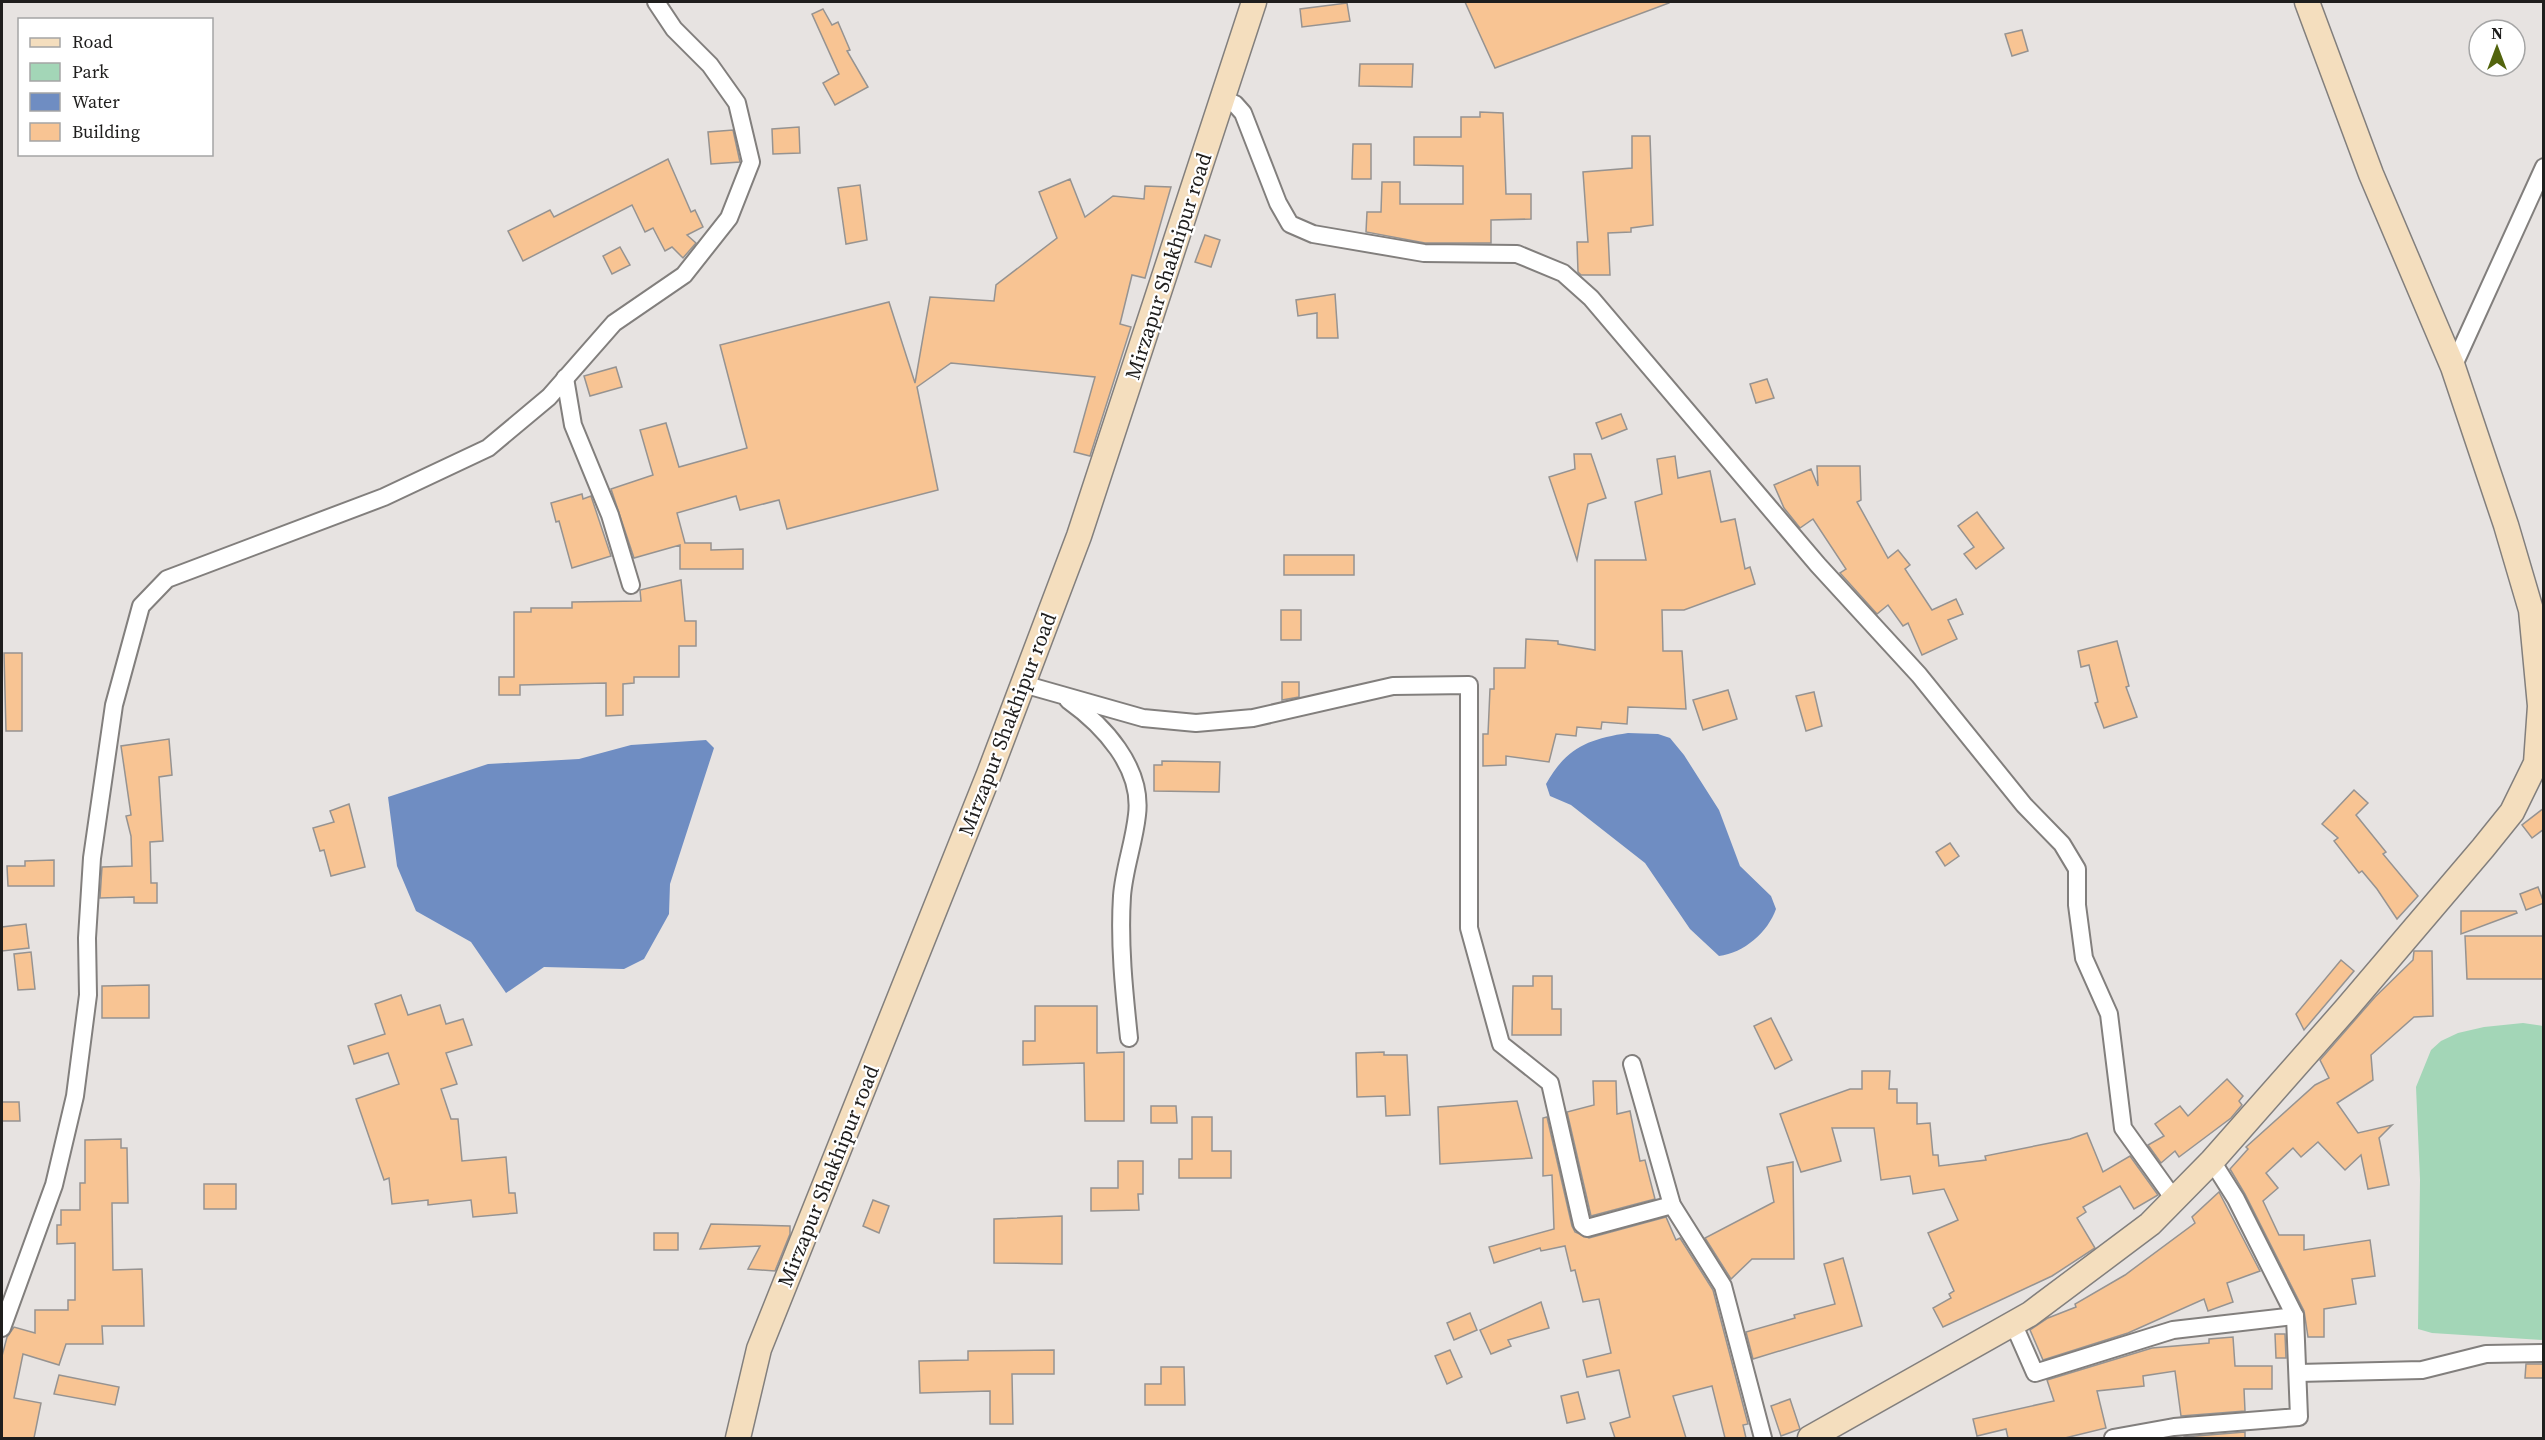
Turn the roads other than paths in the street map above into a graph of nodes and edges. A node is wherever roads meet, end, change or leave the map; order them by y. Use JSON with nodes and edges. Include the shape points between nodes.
{"nodes":[{"id":1,"x":656,"y":2,"type":"edge"},
{"id":2,"x":1254,"y":2,"type":"edge"},
{"id":3,"x":2307,"y":2,"type":"edge"},
{"id":4,"x":1222,"y":98,"type":"junction"},
{"id":5,"x":2544,"y":167,"type":"edge"},
{"id":6,"x":2453,"y":367,"type":"junction"},
{"id":7,"x":565,"y":378,"type":"junction"},
{"id":8,"x":631,"y":585,"type":"dead end"},
{"id":9,"x":1023,"y":684,"type":"junction"},
{"id":10,"x":1060,"y":694,"type":"junction"},
{"id":11,"x":2540,"y":763,"type":"edge"},
{"id":12,"x":1129,"y":1038,"type":"dead end"},
{"id":13,"x":1632,"y":1064,"type":"dead end"},
{"id":14,"x":2212,"y":1161,"type":"junction"},
{"id":15,"x":2174,"y":1199,"type":"junction"},
{"id":16,"x":1672,"y":1205,"type":"junction"},
{"id":17,"x":2295,"y":1316,"type":"junction"},
{"id":18,"x":2013,"y":1323,"type":"junction"},
{"id":19,"x":2,"y":1328,"type":"edge"},
{"id":20,"x":2544,"y":1353,"type":"edge"},
{"id":21,"x":2298,"y":1373,"type":"junction"},
{"id":22,"x":738,"y":1438,"type":"edge"},
{"id":23,"x":1763,"y":1438,"type":"edge"},
{"id":24,"x":1810,"y":1438,"type":"edge"},
{"id":25,"x":2113,"y":1438,"type":"edge"}],
"edges":[{"from":1,"to":7,"type":"street","via":[[737,103],[751,162],[729,218],[684,275],[614,323]]},
{"from":2,"to":4,"type":"street","name":"Mirzapur Shakhipur road"},
{"from":3,"to":6,"type":"street","via":[[2371,174]]},
{"from":4,"to":9,"type":"street","name":"Mirzapur Shakhipur road","via":[[1079,536]]},
{"from":4,"to":15,"type":"street","via":[[1243,113],[1290,224],[1313,234],[1424,253],[1517,254],[1563,273],[1598,306],[1818,565],[1919,675],[2024,805],[2062,844],[2077,869],[2084,958],[2109,1014],[2123,1128]]},
{"from":5,"to":6,"type":"street"},
{"from":6,"to":11,"type":"street","via":[[2531,610],[2540,706]]},
{"from":7,"to":8,"type":"street","via":[[573,425],[610,515]]},
{"from":7,"to":19,"type":"street","via":[[549,397],[488,448],[384,497],[167,579],[141,606],[114,705],[92,858],[88,995],[75,1096],[54,1185]]},
{"from":9,"to":10,"type":"street"},
{"from":9,"to":22,"type":"street","name":"Mirzapur Shakhipur road","via":[[759,1349]]},
{"from":10,"to":12,"type":"street","via":[[1095,720],[1120,749],[1135,789],[1138,813],[1122,895]]},
{"from":10,"to":16,"type":"street","via":[[1143,718],[1196,723],[1253,718],[1393,686],[1469,685],[1469,928],[1501,1044],[1550,1083],[1582,1224],[1587,1228]]},
{"from":11,"to":14,"type":"street","via":[[2512,812]]},
{"from":13,"to":16,"type":"street"},
{"from":14,"to":15,"type":"street"},
{"from":14,"to":17,"type":"street","via":[[2236,1199]]},
{"from":15,"to":18,"type":"street","via":[[2111,1255]]},
{"from":16,"to":23,"type":"street","via":[[1723,1286]]},
{"from":17,"to":18,"type":"street","via":[[2173,1330],[2035,1373]]},
{"from":17,"to":21,"type":"street"},
{"from":18,"to":24,"type":"street"},
{"from":20,"to":21,"type":"street","via":[[2486,1354],[2422,1370]]},
{"from":21,"to":25,"type":"street","via":[[2299,1417],[2174,1428]]}]}
